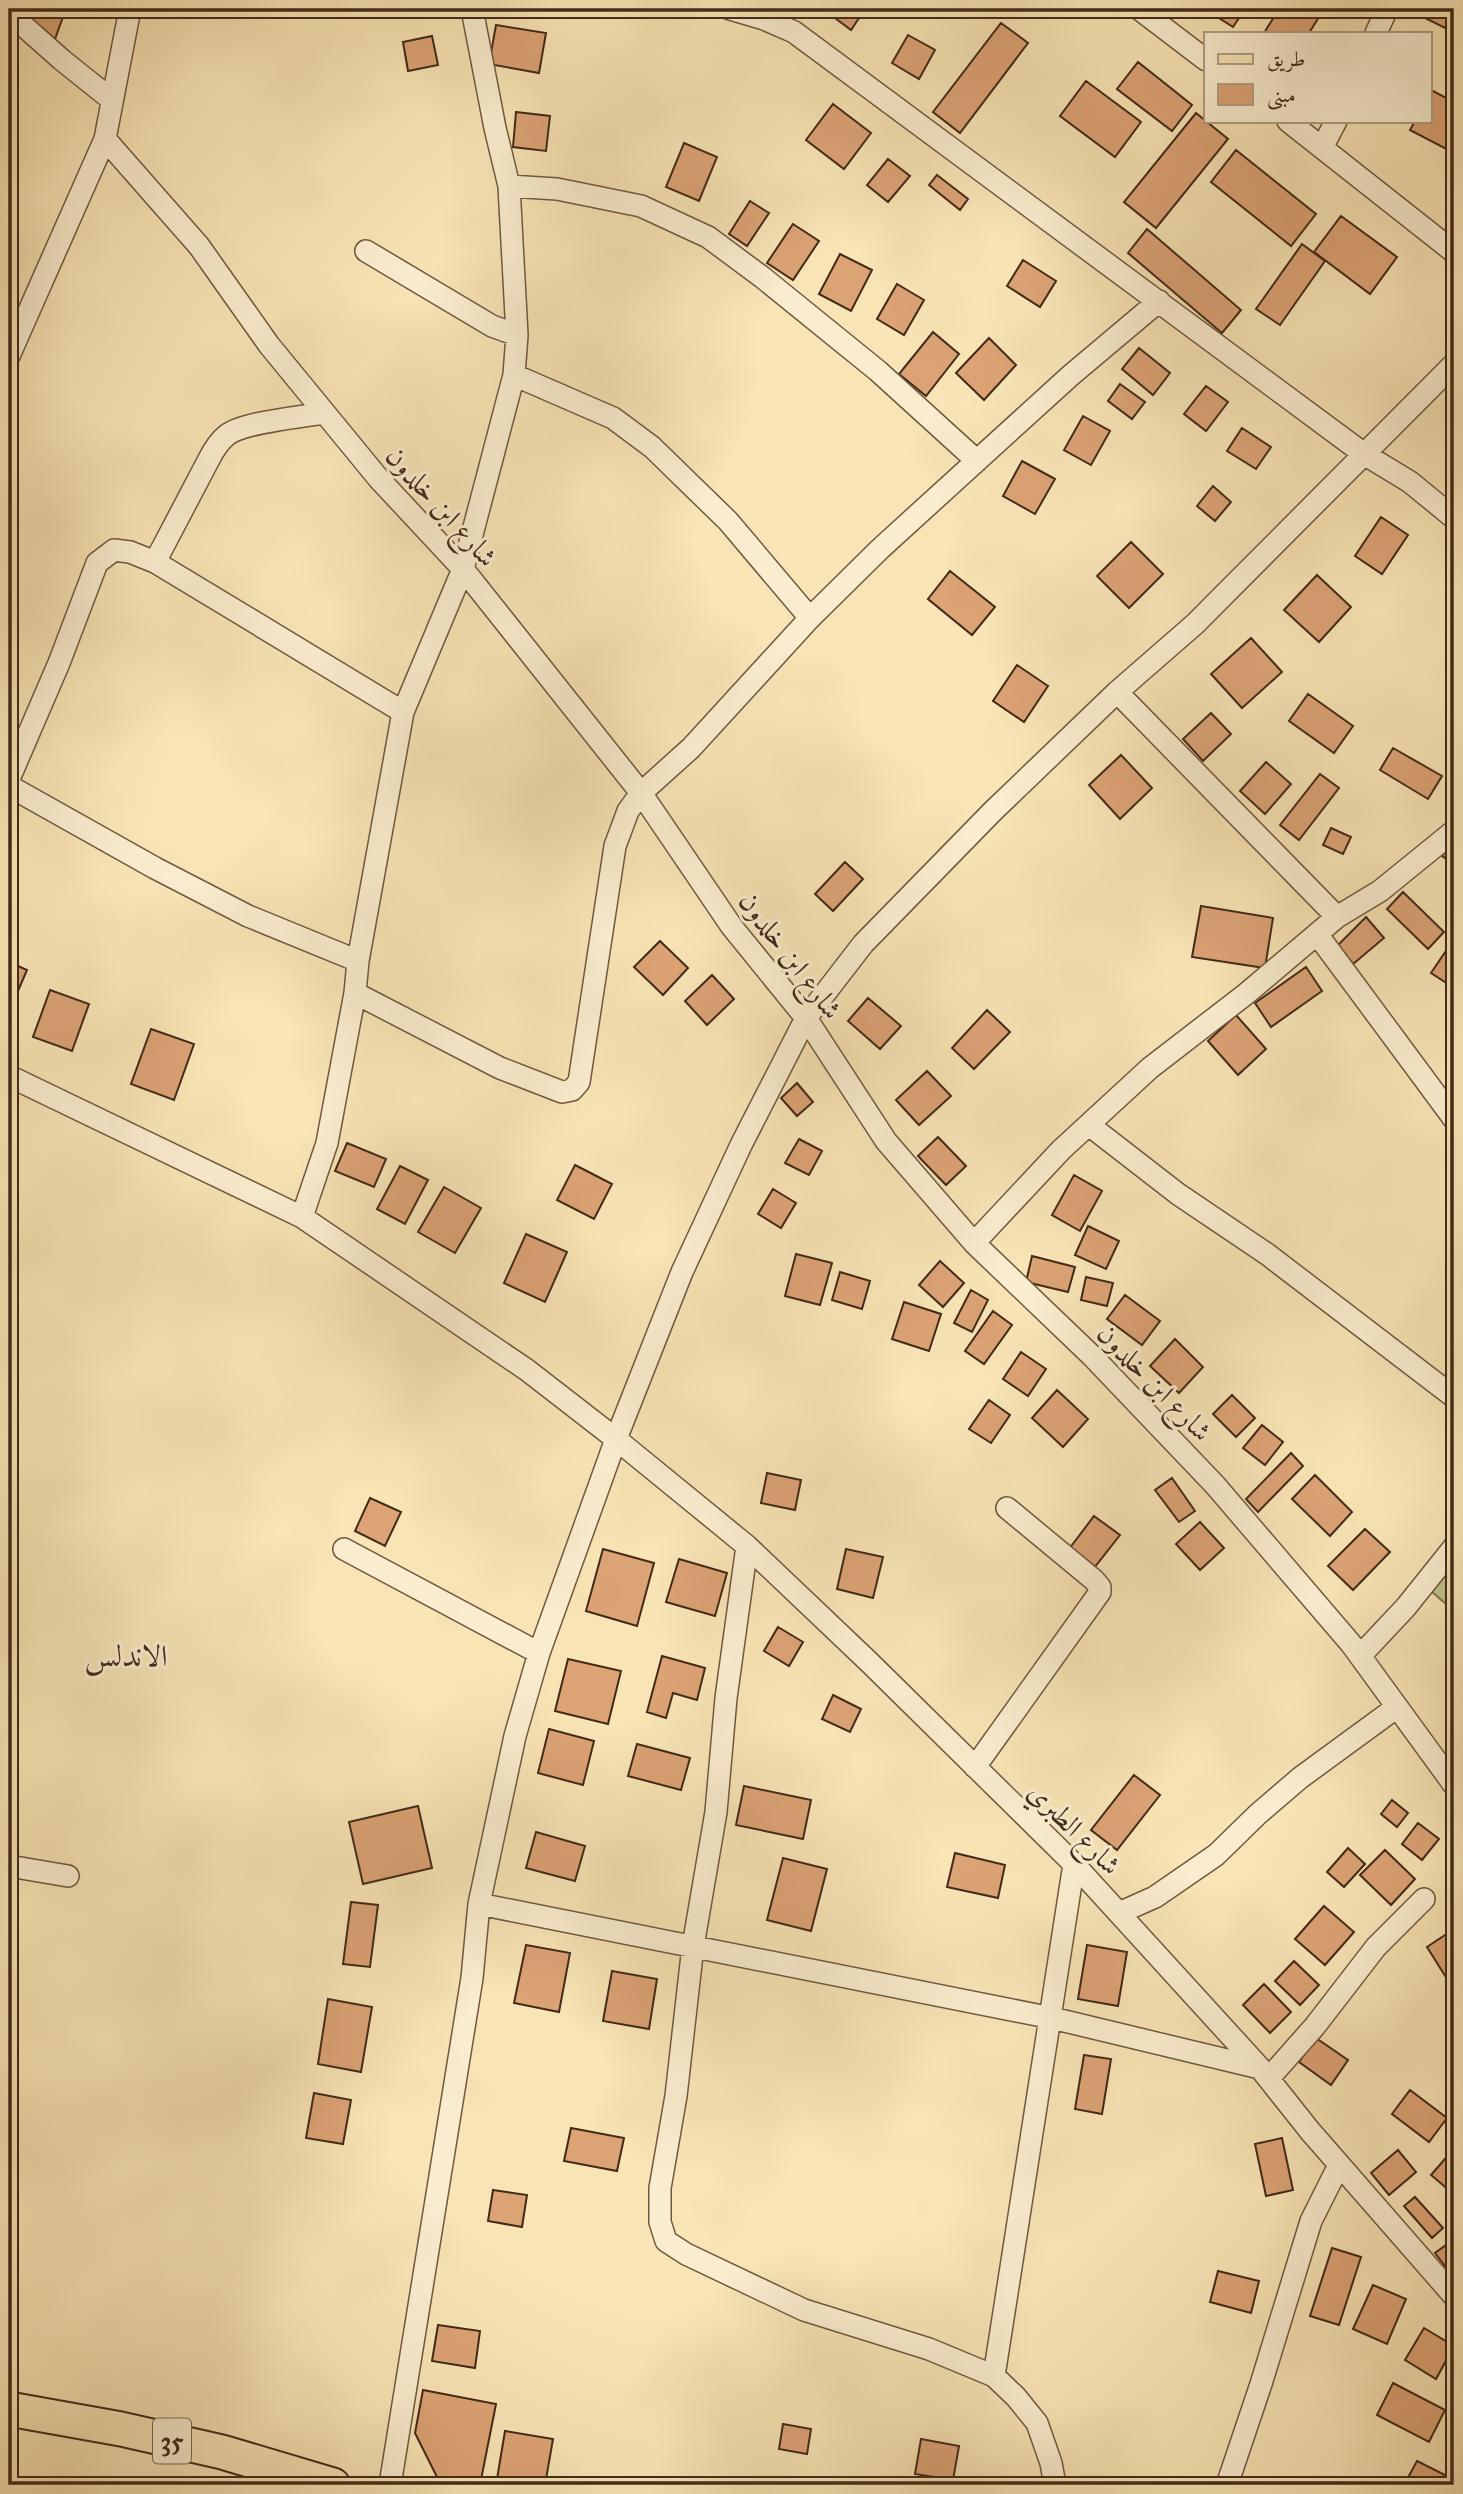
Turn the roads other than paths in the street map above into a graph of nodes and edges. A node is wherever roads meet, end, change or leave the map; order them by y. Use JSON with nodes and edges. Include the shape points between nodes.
{"nodes":[{"id":1,"x":130,"y":9,"type":"edge"},
{"id":2,"x":472,"y":9,"type":"edge"},
{"id":3,"x":730,"y":9,"type":"edge"},
{"id":4,"x":1139,"y":9,"type":"edge"},
{"id":5,"x":1387,"y":9,"type":"edge"},
{"id":6,"x":9,"y":13,"type":"edge"},
{"id":7,"x":1376,"y":32,"type":"edge"},
{"id":8,"x":1204,"y":59,"type":"edge"},
{"id":9,"x":111,"y":100,"type":"junction"},
{"id":10,"x":1289,"y":122,"type":"edge"},
{"id":11,"x":1335,"y":122,"type":"edge"},
{"id":12,"x":105,"y":139,"type":"junction"},
{"id":13,"x":1323,"y":146,"type":"junction"},
{"id":14,"x":509,"y":186,"type":"junction"},
{"id":15,"x":366,"y":251,"type":"dead end"},
{"id":16,"x":1454,"y":252,"type":"edge"},
{"id":17,"x":1159,"y":301,"type":"junction"},
{"id":18,"x":517,"y":335,"type":"junction"},
{"id":19,"x":9,"y":356,"type":"edge"},
{"id":20,"x":1454,"y":364,"type":"edge"},
{"id":21,"x":514,"y":375,"type":"junction"},
{"id":22,"x":324,"y":413,"type":"junction"},
{"id":23,"x":1364,"y":454,"type":"junction"},
{"id":24,"x":977,"y":461,"type":"junction"},
{"id":25,"x":1454,"y":518,"type":"edge"},
{"id":26,"x":155,"y":562,"type":"junction"},
{"id":27,"x":463,"y":569,"type":"junction"},
{"id":28,"x":810,"y":618,"type":"junction"},
{"id":29,"x":1117,"y":692,"type":"junction"},
{"id":30,"x":403,"y":712,"type":"junction"},
{"id":31,"x":9,"y":779,"type":"edge"},
{"id":32,"x":9,"y":786,"type":"edge"},
{"id":33,"x":641,"y":793,"type":"junction"},
{"id":34,"x":1454,"y":831,"type":"edge"},
{"id":35,"x":1337,"y":917,"type":"junction"},
{"id":36,"x":1317,"y":934,"type":"junction"},
{"id":37,"x":358,"y":961,"type":"junction"},
{"id":38,"x":355,"y":993,"type":"junction"},
{"id":39,"x":806,"y":1018,"type":"junction"},
{"id":40,"x":9,"y":1076,"type":"edge"},
{"id":41,"x":1454,"y":1119,"type":"edge"},
{"id":42,"x":1089,"y":1125,"type":"junction"},
{"id":43,"x":302,"y":1217,"type":"junction"},
{"id":44,"x":974,"y":1243,"type":"junction"},
{"id":45,"x":1454,"y":1397,"type":"edge"},
{"id":46,"x":616,"y":1439,"type":"junction"},
{"id":47,"x":1007,"y":1508,"type":"dead end"},
{"id":48,"x":747,"y":1546,"type":"junction"},
{"id":49,"x":1454,"y":1548,"type":"edge"},
{"id":50,"x":344,"y":1549,"type":"dead end"},
{"id":51,"x":539,"y":1653,"type":"junction"},
{"id":52,"x":1360,"y":1656,"type":"junction"},
{"id":53,"x":1397,"y":1707,"type":"junction"},
{"id":54,"x":975,"y":1768,"type":"junction"},
{"id":55,"x":1454,"y":1785,"type":"edge"},
{"id":56,"x":1074,"y":1864,"type":"junction"},
{"id":57,"x":9,"y":1866,"type":"edge"},
{"id":58,"x":68,"y":1876,"type":"dead end"},
{"id":59,"x":1424,"y":1899,"type":"dead end"},
{"id":60,"x":479,"y":1904,"type":"junction"},
{"id":61,"x":1119,"y":1913,"type":"junction"},
{"id":62,"x":693,"y":1946,"type":"junction"},
{"id":63,"x":1052,"y":2018,"type":"junction"},
{"id":64,"x":1264,"y":2073,"type":"junction"},
{"id":65,"x":1339,"y":2165,"type":"junction"},
{"id":66,"x":1454,"y":2296,"type":"edge"},
{"id":67,"x":994,"y":2376,"type":"junction"},
{"id":68,"x":9,"y":2409,"type":"edge"},
{"id":69,"x":314,"y":2482,"type":"edge"},
{"id":70,"x":390,"y":2485,"type":"edge"},
{"id":71,"x":1055,"y":2485,"type":"edge"},
{"id":72,"x":1227,"y":2485,"type":"edge"}],
"edges":[{"from":1,"to":9,"type":"street"},
{"from":2,"to":14,"type":"street"},
{"from":3,"to":17,"type":"street","via":[[794,32]]},
{"from":4,"to":8,"type":"street"},
{"from":5,"to":7,"type":"street"},
{"from":6,"to":9,"type":"street"},
{"from":9,"to":12,"type":"street"},
{"from":10,"to":13,"type":"street"},
{"from":11,"to":13,"type":"street"},
{"from":12,"to":19,"type":"street"},
{"from":12,"to":22,"type":"street","name":"شارع ابن خلدون","via":[[199,246]]},
{"from":13,"to":16,"type":"street"},
{"from":14,"to":18,"type":"street"},
{"from":14,"to":24,"type":"street","via":[[557,189],[641,206],[708,237],[878,372]]},
{"from":15,"to":18,"type":"street","via":[[492,326]]},
{"from":17,"to":23,"type":"street"},
{"from":17,"to":24,"type":"street"},
{"from":18,"to":21,"type":"street"},
{"from":20,"to":23,"type":"street"},
{"from":21,"to":27,"type":"street"},
{"from":21,"to":28,"type":"street","via":[[613,418],[652,447],[728,521]]},
{"from":22,"to":26,"type":"street","via":[[250,426],[226,436]]},
{"from":22,"to":27,"type":"street","name":"شارع ابن خلدون"},
{"from":23,"to":25,"type":"street","via":[[1410,482]]},
{"from":23,"to":29,"type":"street","via":[[1195,624]]},
{"from":24,"to":28,"type":"street"},
{"from":26,"to":30,"type":"street"},
{"from":26,"to":31,"type":"street","via":[[114,550],[97,563]]},
{"from":27,"to":30,"type":"street"},
{"from":27,"to":33,"type":"street","name":"شارع ابن خلدون"},
{"from":28,"to":33,"type":"street","via":[[691,748]]},
{"from":29,"to":35,"type":"street"},
{"from":29,"to":39,"type":"street","via":[[863,944]]},
{"from":30,"to":37,"type":"street"},
{"from":32,"to":37,"type":"street","via":[[248,916]]},
{"from":33,"to":38,"type":"street","via":[[615,846],[579,1082],[572,1090],[562,1092],[500,1068]]},
{"from":33,"to":39,"type":"street","name":"شارع ابن خلدون","via":[[732,927]]},
{"from":34,"to":35,"type":"street","via":[[1380,891]]},
{"from":35,"to":36,"type":"street"},
{"from":36,"to":41,"type":"street"},
{"from":36,"to":42,"type":"street","via":[[1150,1068]]},
{"from":37,"to":38,"type":"street"},
{"from":38,"to":43,"type":"street","via":[[327,1143]]},
{"from":39,"to":44,"type":"street","name":"شارع ابن خلدون","via":[[886,1141]]},
{"from":39,"to":46,"type":"street","via":[[682,1272]]},
{"from":40,"to":43,"type":"street","name":"شارع الطبري"},
{"from":42,"to":44,"type":"street"},
{"from":42,"to":45,"type":"street"},
{"from":43,"to":46,"type":"street","name":"شارع الطبري","via":[[527,1370]]},
{"from":44,"to":52,"type":"street","name":"شارع ابن خلدون","via":[[1093,1356],[1215,1485]]},
{"from":46,"to":48,"type":"street","name":"شارع الطبري"},
{"from":46,"to":51,"type":"street"},
{"from":47,"to":54,"type":"street","via":[[1094,1580],[1100,1592]]},
{"from":48,"to":54,"type":"street","name":"شارع الطبري"},
{"from":48,"to":62,"type":"street","via":[[716,1812]]},
{"from":49,"to":52,"type":"street"},
{"from":50,"to":51,"type":"street"},
{"from":51,"to":60,"type":"street","via":[[515,1736]]},
{"from":52,"to":53,"type":"street","name":"شارع ابن خلدون"},
{"from":53,"to":55,"type":"street","name":"شارع ابن خلدون"},
{"from":53,"to":61,"type":"street","via":[[1300,1778],[1216,1855],[1155,1897]]},
{"from":54,"to":56,"type":"street","name":"شارع الطبري"},
{"from":56,"to":61,"type":"street","name":"شارع الطبري"},
{"from":56,"to":63,"type":"street"},
{"from":57,"to":58,"type":"street"},
{"from":59,"to":64,"type":"street","via":[[1376,1947],[1315,2026]]},
{"from":60,"to":62,"type":"street"},
{"from":60,"to":70,"type":"street","via":[[472,1978]]},
{"from":61,"to":64,"type":"street","name":"شارع الطبري"},
{"from":62,"to":63,"type":"street"},
{"from":62,"to":67,"type":"street","via":[[660,2188],[660,2221],[666,2241],[804,2310],[929,2349]]},
{"from":63,"to":64,"type":"street"},
{"from":63,"to":67,"type":"street"},
{"from":64,"to":65,"type":"street","name":"شارع الطبري"},
{"from":65,"to":66,"type":"street","name":"شارع الطبري"},
{"from":65,"to":72,"type":"street","via":[[1311,2221]]},
{"from":67,"to":71,"type":"street","via":[[1037,2423]]},
{"from":68,"to":69,"type":"main road","number":"35","via":[[222,2452]]}]}
